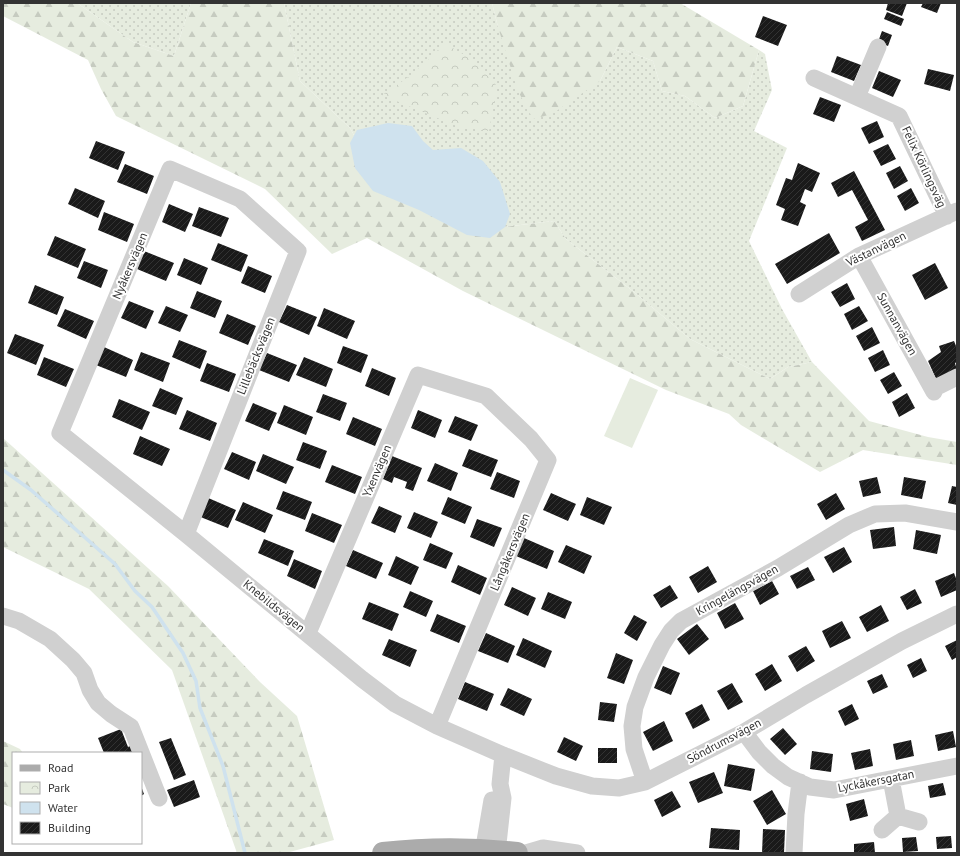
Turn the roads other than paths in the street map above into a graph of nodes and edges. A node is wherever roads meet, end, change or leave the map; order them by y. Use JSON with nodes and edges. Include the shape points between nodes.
{"nodes":[{"id":1,"x":878,"y":47,"type":"dead end"},
{"id":2,"x":814,"y":78,"type":"dead end"},
{"id":3,"x":857,"y":97,"type":"junction"},
{"id":4,"x":240,"y":199,"type":"joint"},
{"id":5,"x":952,"y":214,"type":"edge"},
{"id":6,"x":859,"y":256,"type":"junction"},
{"id":7,"x":799,"y":294,"type":"dead end"},
{"id":8,"x":957,"y":377,"type":"edge"},
{"id":9,"x":486,"y":396,"type":"joint"},
{"id":10,"x":60,"y":433,"type":"joint"},
{"id":11,"x":957,"y":522,"type":"edge"},
{"id":12,"x":186,"y":534,"type":"junction"},
{"id":13,"x":957,"y":614,"type":"edge"},
{"id":14,"x":3,"y":616,"type":"edge"},
{"id":15,"x":308,"y":634,"type":"junction"},
{"id":16,"x":437,"y":726,"type":"junction"},
{"id":17,"x":744,"y":732,"type":"junction"},
{"id":18,"x":141,"y":752,"type":"edge"},
{"id":19,"x":142,"y":755,"type":"edge"},
{"id":20,"x":503,"y":755,"type":"junction"},
{"id":21,"x":957,"y":766,"type":"edge"},
{"id":22,"x":891,"y":779,"type":"junction"},
{"id":23,"x":645,"y":782,"type":"junction"},
{"id":24,"x":800,"y":782,"type":"junction"},
{"id":25,"x":159,"y":798,"type":"dead end"},
{"id":26,"x":898,"y":816,"type":"junction"},
{"id":27,"x":919,"y":822,"type":"dead end"},
{"id":28,"x":882,"y":830,"type":"dead end"},
{"id":29,"x":495,"y":852,"type":"edge"},
{"id":30,"x":383,"y":853,"type":"edge"},
{"id":31,"x":526,"y":853,"type":"edge"},
{"id":32,"x":577,"y":853,"type":"edge"},
{"id":33,"x":794,"y":853,"type":"edge"}],
"edges":[{"from":1,"to":3,"type":"street"},
{"from":2,"to":3,"type":"street","name":"Felix Körlingsväg"},
{"from":3,"to":5,"type":"street","name":"Felix Körlingsväg","via":[[899,116]]},
{"from":4,"to":10,"type":"street","name":"Nyåkersvägen","via":[[170,169]]},
{"from":4,"to":12,"type":"street","name":"Lillebäcksvägen","via":[[298,251]]},
{"from":5,"to":6,"type":"street","name":"Västanvägen"},
{"from":6,"to":7,"type":"street","name":"Västanvägen"},
{"from":6,"to":8,"type":"street","name":"Sunnanvägen","via":[[933,390]]},
{"from":9,"to":15,"type":"street","name":"Yxenvägen","via":[[418,375]]},
{"from":9,"to":16,"type":"street","name":"Långåkersvägen","via":[[531,439],[548,460]]},
{"from":10,"to":12,"type":"street","name":"Knebildsvägen"},
{"from":11,"to":23,"type":"street","name":"Kringelängsvägen","via":[[905,513],[875,514],[849,524],[778,568],[681,621],[662,645],[635,707],[632,726],[634,748]]},
{"from":12,"to":15,"type":"street","name":"Knebildsvägen"},
{"from":13,"to":17,"type":"street","name":"Söndrumsvägen","via":[[854,668]]},
{"from":14,"to":18,"type":"street","via":[[19,621],[50,639],[73,660],[84,673],[98,703],[131,727]]},
{"from":15,"to":16,"type":"street","name":"Knebildsvägen","via":[[395,704]]},
{"from":16,"to":20,"type":"street","name":"Knebildsvägen"},
{"from":17,"to":23,"type":"street","name":"Söndrumsvägen"},
{"from":17,"to":24,"type":"street","name":"Lyckåkersgatan","via":[[773,766]]},
{"from":19,"to":25,"type":"street"},
{"from":20,"to":23,"type":"street","name":"Söndrumsvägen","via":[[556,776],[592,786],[619,788]]},
{"from":20,"to":29,"type":"street","via":[[500,784],[492,796]]},
{"from":21,"to":22,"type":"street","name":"Lyckåkersgatan"},
{"from":22,"to":24,"type":"street","name":"Lyckåkersgatan","via":[[834,790],[810,787]]},
{"from":22,"to":26,"type":"street"},
{"from":24,"to":33,"type":"street"},
{"from":26,"to":27,"type":"street"},
{"from":26,"to":28,"type":"street"},
{"from":29,"to":30,"type":"main road","via":[[433,849]]},
{"from":31,"to":32,"type":"street","via":[[543,848]]}]}
